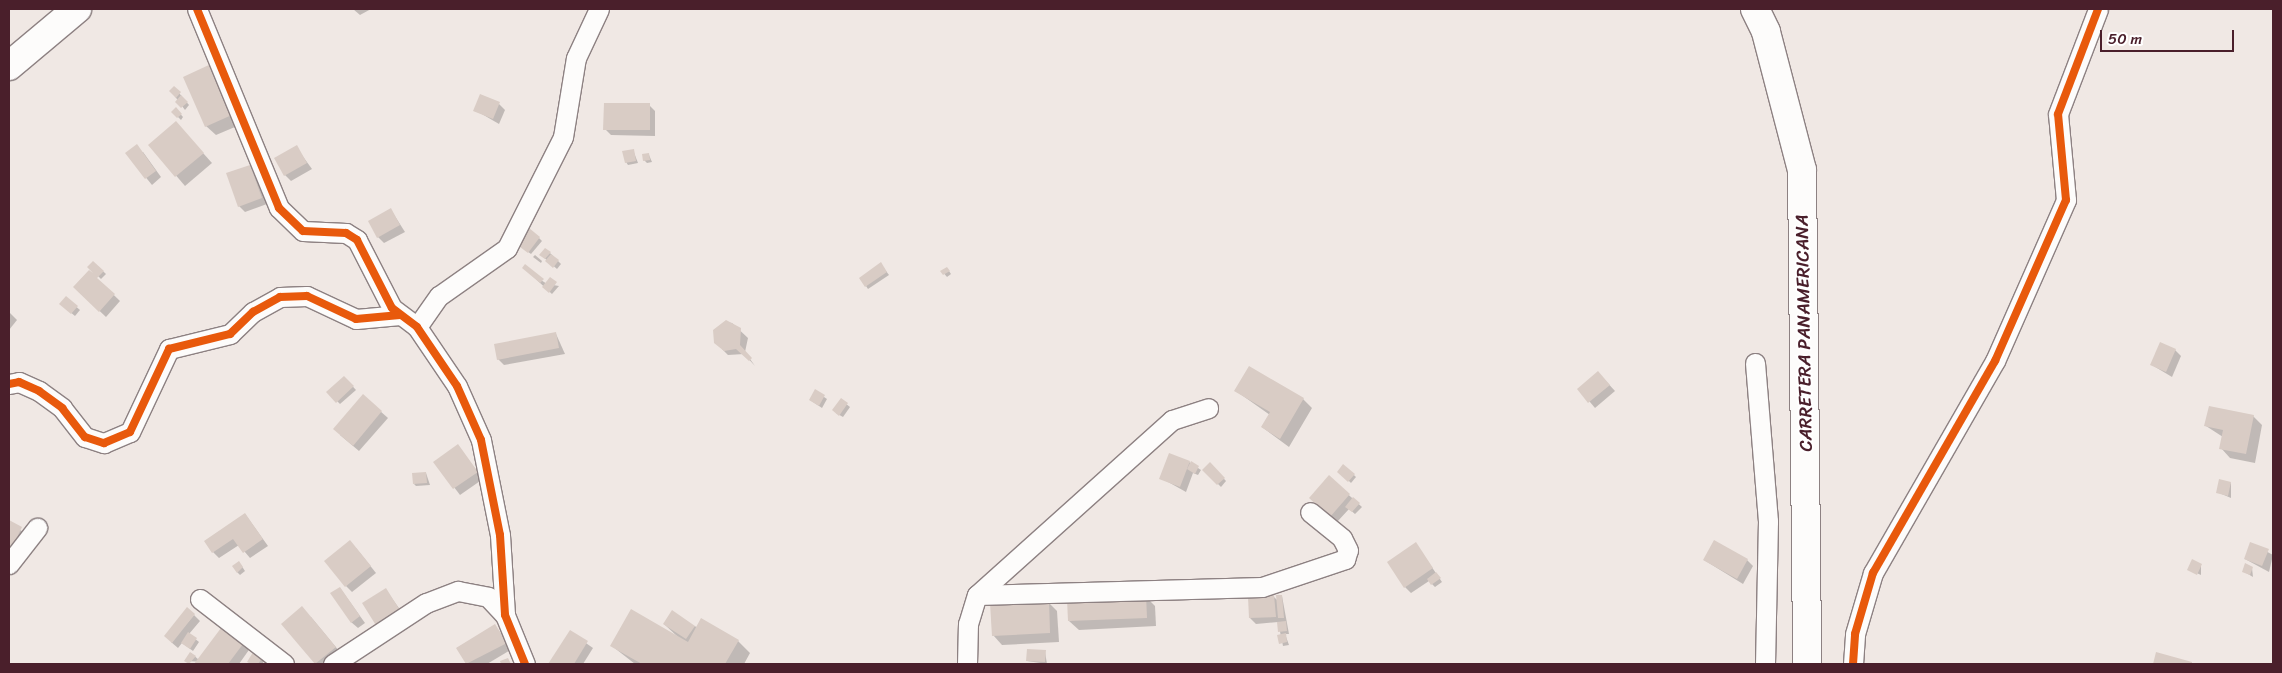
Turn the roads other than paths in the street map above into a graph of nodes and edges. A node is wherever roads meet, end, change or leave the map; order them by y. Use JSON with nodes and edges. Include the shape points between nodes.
{"nodes":[{"id":1,"x":76,"y":9,"type":"edge"},
{"id":2,"x":197,"y":9,"type":"edge"},
{"id":3,"x":599,"y":9,"type":"edge"},
{"id":4,"x":1755,"y":9,"type":"edge"},
{"id":5,"x":2098,"y":9,"type":"edge"},
{"id":6,"x":9,"y":66,"type":"edge"},
{"id":7,"x":400,"y":315,"type":"junction"},
{"id":8,"x":417,"y":327,"type":"junction"},
{"id":9,"x":1755,"y":363,"type":"dead end"},
{"id":10,"x":9,"y":384,"type":"edge"},
{"id":11,"x":1208,"y":408,"type":"dead end"},
{"id":12,"x":1310,"y":512,"type":"dead end"},
{"id":13,"x":37,"y":528,"type":"dead end"},
{"id":14,"x":9,"y":564,"type":"edge"},
{"id":15,"x":978,"y":595,"type":"junction"},
{"id":16,"x":200,"y":599,"type":"dead end"},
{"id":17,"x":505,"y":615,"type":"junction"},
{"id":18,"x":284,"y":664,"type":"edge"},
{"id":19,"x":333,"y":664,"type":"edge"},
{"id":20,"x":525,"y":664,"type":"edge"},
{"id":21,"x":967,"y":664,"type":"edge"},
{"id":22,"x":1765,"y":664,"type":"edge"},
{"id":23,"x":1807,"y":664,"type":"edge"},
{"id":24,"x":1852,"y":664,"type":"edge"}],
"edges":[{"from":1,"to":6,"type":"highway"},
{"from":2,"to":7,"type":"street","via":[[279,208],[303,231],[346,233],[357,240]]},
{"from":3,"to":8,"type":"street","via":[[576,58],[563,137],[507,248],[439,296]]},
{"from":4,"to":23,"type":"highway","name":"CARRETERA PANAMERICANA","via":[[1766,32],[1802,170]]},
{"from":5,"to":24,"type":"street","via":[[2058,114],[2066,200],[1995,361],[1873,573],[1855,634]]},
{"from":7,"to":8,"type":"street"},
{"from":7,"to":10,"type":"street","via":[[356,319],[307,296],[280,297],[253,312],[230,334],[168,349],[130,432],[104,443],[85,437],[62,408],[39,391],[18,382]]},
{"from":8,"to":17,"type":"street","via":[[457,386],[481,440],[500,535]]},
{"from":9,"to":22,"type":"street","via":[[1768,522]]},
{"from":11,"to":15,"type":"street","via":[[1172,420]]},
{"from":12,"to":15,"type":"street","via":[[1342,538],[1348,550],[1345,559],[1262,587]]},
{"from":13,"to":14,"type":"street"},
{"from":15,"to":21,"type":"street","via":[[968,624]]},
{"from":16,"to":18,"type":"street"},
{"from":17,"to":19,"type":"street","via":[[488,597],[458,591],[426,603]]},
{"from":17,"to":20,"type":"street"}]}
